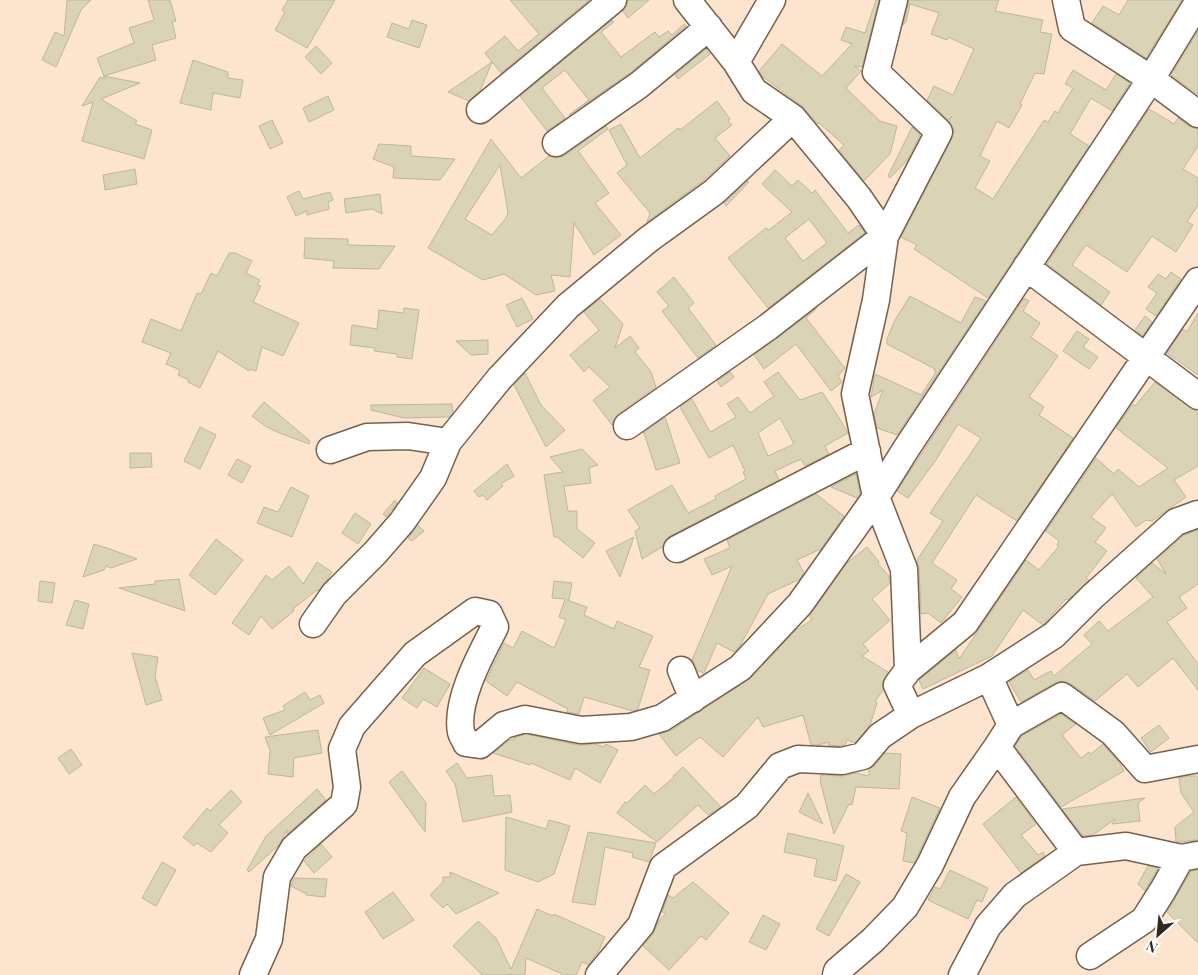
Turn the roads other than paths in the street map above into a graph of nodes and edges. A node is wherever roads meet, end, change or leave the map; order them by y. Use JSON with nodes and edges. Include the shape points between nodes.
{"nodes":[{"id":1,"x":613,"y":0,"type":"edge"},
{"id":2,"x":687,"y":0,"type":"edge"},
{"id":3,"x":772,"y":0,"type":"edge"},
{"id":4,"x":894,"y":0,"type":"edge"},
{"id":5,"x":1066,"y":0,"type":"edge"},
{"id":6,"x":1198,"y":2,"type":"edge"},
{"id":7,"x":709,"y":26,"type":"junction"},
{"id":8,"x":736,"y":62,"type":"junction"},
{"id":9,"x":1151,"y":79,"type":"junction"},
{"id":10,"x":480,"y":110,"type":"dead end"},
{"id":11,"x":1198,"y":114,"type":"edge"},
{"id":12,"x":793,"y":118,"type":"junction"},
{"id":13,"x":556,"y":143,"type":"dead end"},
{"id":14,"x":885,"y":236,"type":"junction"},
{"id":15,"x":1026,"y":267,"type":"junction"},
{"id":16,"x":1198,"y":282,"type":"edge"},
{"id":17,"x":1148,"y":357,"type":"junction"},
{"id":18,"x":1198,"y":396,"type":"edge"},
{"id":19,"x":627,"y":426,"type":"dead end"},
{"id":20,"x":448,"y":442,"type":"junction"},
{"id":21,"x":330,"y":450,"type":"dead end"},
{"id":22,"x":867,"y":451,"type":"junction"},
{"id":23,"x":876,"y":497,"type":"junction"},
{"id":24,"x":1198,"y":514,"type":"edge"},
{"id":25,"x":677,"y":549,"type":"dead end"},
{"id":26,"x":313,"y":624,"type":"dead end"},
{"id":27,"x":681,"y":670,"type":"dead end"},
{"id":28,"x":908,"y":670,"type":"junction"},
{"id":29,"x":989,"y":677,"type":"junction"},
{"id":30,"x":692,"y":699,"type":"junction"},
{"id":31,"x":911,"y":715,"type":"junction"},
{"id":32,"x":1011,"y":725,"type":"junction"},
{"id":33,"x":996,"y":747,"type":"junction"},
{"id":34,"x":1198,"y":759,"type":"edge"},
{"id":35,"x":1076,"y":852,"type":"junction"},
{"id":36,"x":1189,"y":857,"type":"edge"},
{"id":37,"x":1090,"y":956,"type":"dead end"},
{"id":38,"x":253,"y":975,"type":"edge"},
{"id":39,"x":599,"y":975,"type":"edge"},
{"id":40,"x":836,"y":975,"type":"edge"},
{"id":41,"x":962,"y":975,"type":"edge"}],
"edges":[{"from":1,"to":10,"type":"street"},
{"from":2,"to":7,"type":"street"},
{"from":3,"to":8,"type":"street"},
{"from":4,"to":14,"type":"street","via":[[876,72],[939,132]]},
{"from":5,"to":9,"type":"street","via":[[1072,28]]},
{"from":6,"to":9,"type":"street"},
{"from":7,"to":8,"type":"street"},
{"from":7,"to":13,"type":"street","via":[[639,85]]},
{"from":8,"to":12,"type":"street","via":[[754,90]]},
{"from":9,"to":11,"type":"street"},
{"from":9,"to":15,"type":"street"},
{"from":12,"to":14,"type":"street","via":[[859,198]]},
{"from":12,"to":20,"type":"street","via":[[714,192],[649,239],[568,306],[498,379]]},
{"from":14,"to":19,"type":"street","via":[[768,327]]},
{"from":14,"to":22,"type":"street","via":[[876,300],[855,394]]},
{"from":15,"to":17,"type":"street"},
{"from":15,"to":23,"type":"street"},
{"from":16,"to":17,"type":"street"},
{"from":17,"to":18,"type":"street"},
{"from":17,"to":28,"type":"street","via":[[965,623]]},
{"from":20,"to":21,"type":"street","via":[[408,436],[367,436]]},
{"from":20,"to":26,"type":"street","via":[[433,478],[402,522],[334,594]]},
{"from":22,"to":23,"type":"street"},
{"from":22,"to":25,"type":"street"},
{"from":23,"to":28,"type":"street","via":[[904,569]]},
{"from":23,"to":30,"type":"street","via":[[800,604],[740,668]]},
{"from":24,"to":29,"type":"street","via":[[1176,522],[1054,635]]},
{"from":27,"to":30,"type":"street"},
{"from":28,"to":31,"type":"street","via":[[897,685]]},
{"from":29,"to":31,"type":"street"},
{"from":29,"to":32,"type":"street"},
{"from":30,"to":38,"type":"street","via":[[662,718],[631,727],[581,730],[525,719],[504,725],[480,745],[466,743],[461,733],[461,709],[474,668],[495,627],[489,614],[475,611],[415,654],[352,726],[342,749],[347,787],[344,804],[294,848],[277,877],[269,939]]},
{"from":31,"to":39,"type":"street","via":[[880,736],[863,756],[842,761],[798,759],[780,766],[747,806],[664,867],[641,925]]},
{"from":32,"to":33,"type":"street"},
{"from":32,"to":34,"type":"street","via":[[1062,696],[1113,733],[1145,770]]},
{"from":33,"to":35,"type":"street"},
{"from":33,"to":40,"type":"street","via":[[962,797],[930,865],[905,907]]},
{"from":35,"to":36,"type":"street","via":[[1126,846]]},
{"from":35,"to":41,"type":"street","via":[[1015,895],[988,926]]},
{"from":36,"to":37,"type":"street","via":[[1144,920]]}]}
